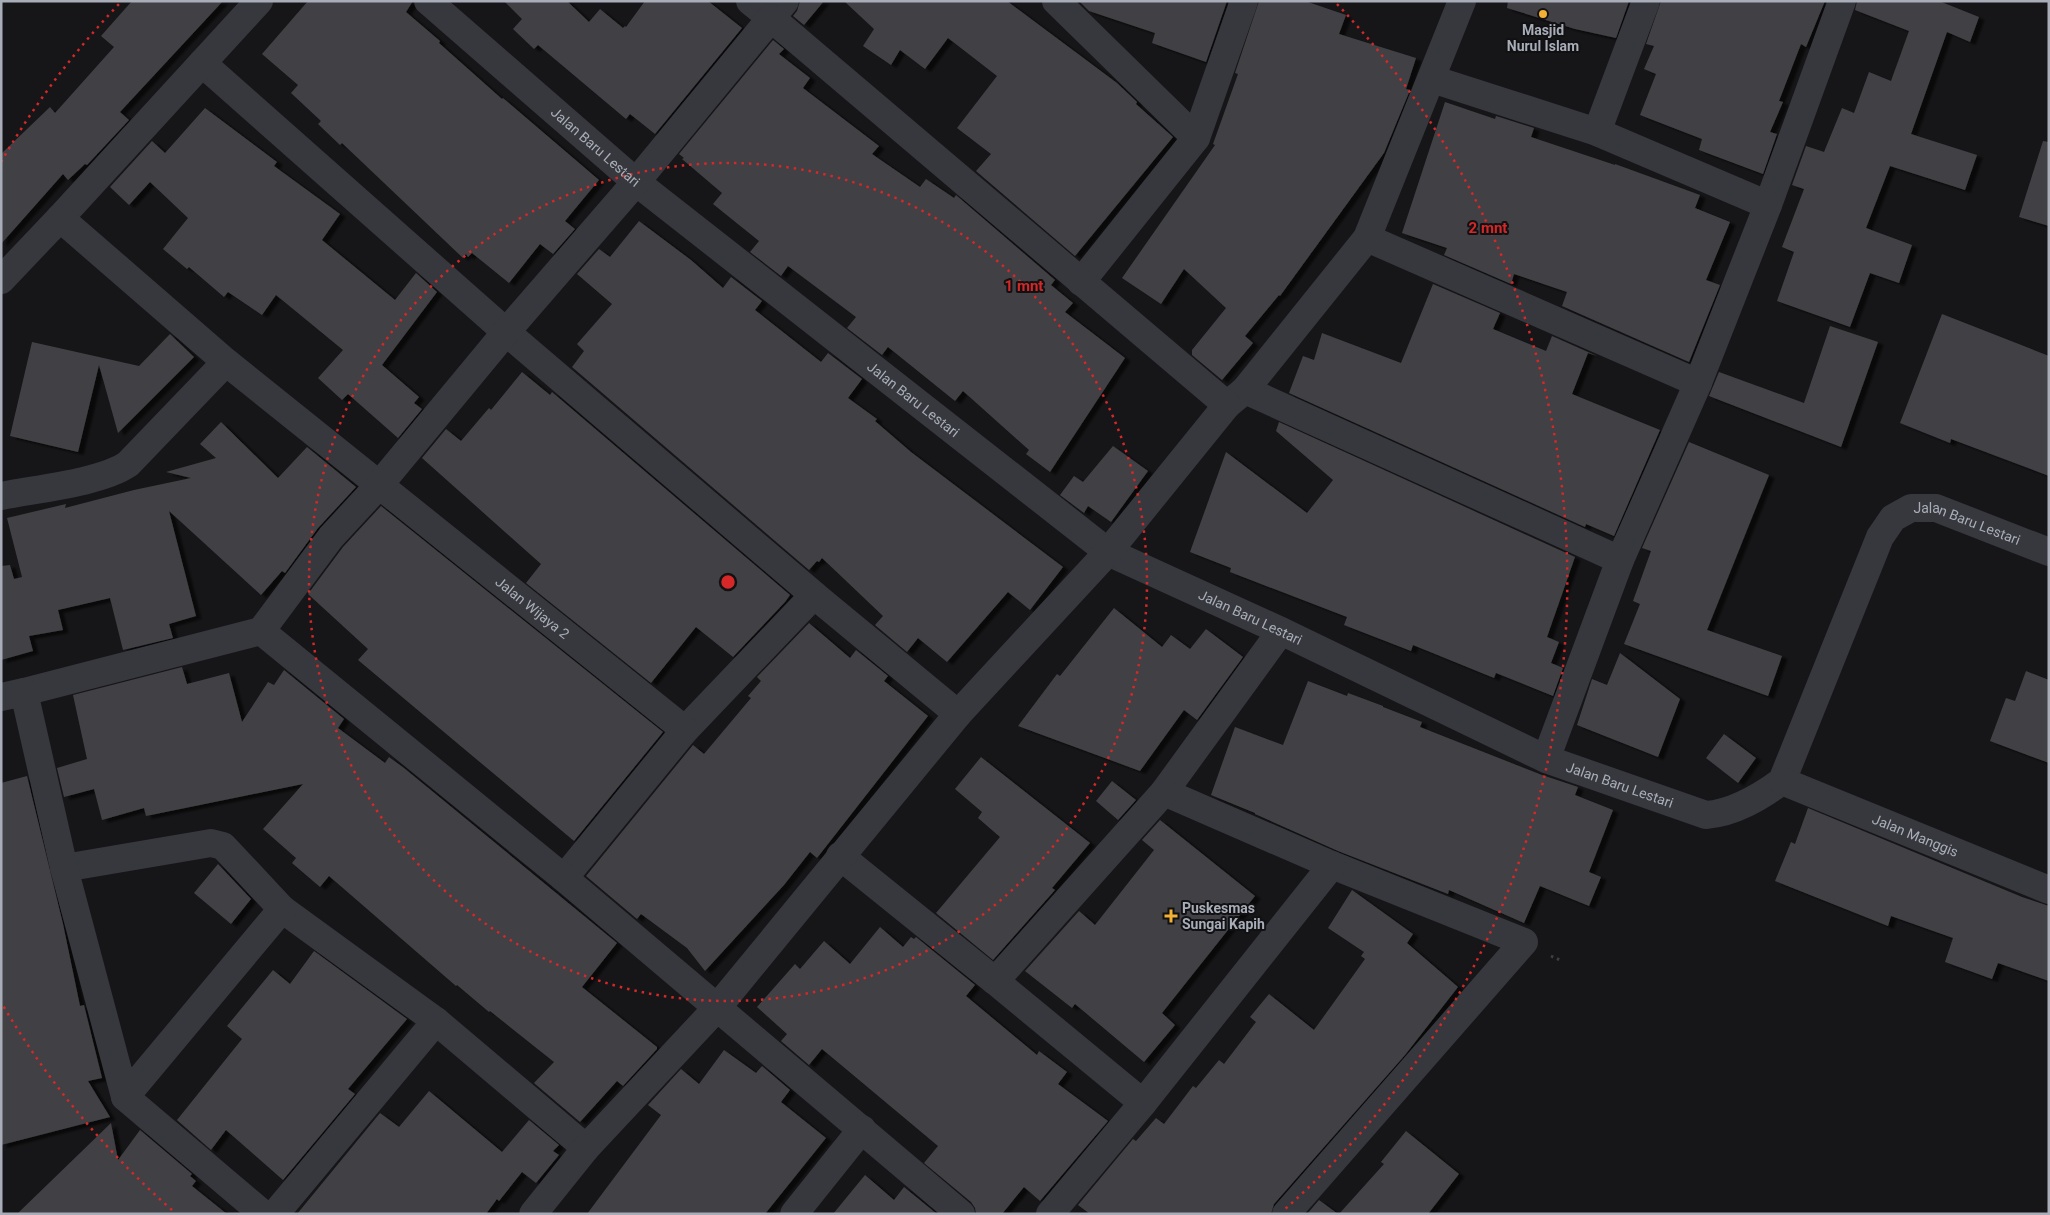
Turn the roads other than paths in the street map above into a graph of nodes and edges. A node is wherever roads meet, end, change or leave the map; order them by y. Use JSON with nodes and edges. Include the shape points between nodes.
{"nodes":[{"id":1,"x":259,"y":1,"type":"edge"},
{"id":2,"x":428,"y":1,"type":"edge"},
{"id":3,"x":750,"y":1,"type":"edge"},
{"id":4,"x":1056,"y":1,"type":"edge"},
{"id":5,"x":1244,"y":1,"type":"edge"},
{"id":6,"x":1462,"y":1,"type":"edge"},
{"id":7,"x":1646,"y":1,"type":"edge"},
{"id":8,"x":1842,"y":1,"type":"edge"},
{"id":9,"x":778,"y":10,"type":"edge"},
{"id":10,"x":202,"y":63,"type":"junction"},
{"id":11,"x":1432,"y":80,"type":"junction"},
{"id":12,"x":1596,"y":132,"type":"junction"},
{"id":13,"x":1196,"y":138,"type":"junction"},
{"id":14,"x":636,"y":182,"type":"junction"},
{"id":15,"x":1768,"y":205,"type":"junction"},
{"id":16,"x":60,"y":218,"type":"junction"},
{"id":17,"x":1367,"y":238,"type":"junction"},
{"id":18,"x":1,"y":280,"type":"edge"},
{"id":19,"x":1081,"y":282,"type":"junction"},
{"id":20,"x":506,"y":332,"type":"junction"},
{"id":21,"x":226,"y":362,"type":"junction"},
{"id":22,"x":1698,"y":383,"type":"junction"},
{"id":23,"x":1236,"y":398,"type":"junction"},
{"id":24,"x":380,"y":484,"type":"junction"},
{"id":25,"x":1,"y":496,"type":"edge"},
{"id":26,"x":1108,"y":552,"type":"junction"},
{"id":27,"x":2049,"y":552,"type":"edge"},
{"id":28,"x":1620,"y":560,"type":"junction"},
{"id":29,"x":814,"y":595,"type":"junction"},
{"id":30,"x":261,"y":631,"type":"junction"},
{"id":31,"x":1281,"y":631,"type":"junction"},
{"id":32,"x":12,"y":695,"type":"edge"},
{"id":33,"x":958,"y":714,"type":"junction"},
{"id":34,"x":685,"y":730,"type":"junction"},
{"id":35,"x":1546,"y":759,"type":"junction"},
{"id":36,"x":1782,"y":781,"type":"junction"},
{"id":37,"x":1164,"y":792,"type":"junction"},
{"id":38,"x":840,"y":856,"type":"junction"},
{"id":39,"x":1332,"y":865,"type":"junction"},
{"id":40,"x":64,"y":868,"type":"junction"},
{"id":41,"x":564,"y":878,"type":"junction"},
{"id":42,"x":2049,"y":890,"type":"edge"},
{"id":43,"x":282,"y":909,"type":"junction"},
{"id":44,"x":995,"y":981,"type":"junction"},
{"id":45,"x":716,"y":1008,"type":"junction"},
{"id":46,"x":436,"y":1021,"type":"junction"},
{"id":47,"x":125,"y":1097,"type":"junction"},
{"id":48,"x":1143,"y":1103,"type":"junction"},
{"id":49,"x":862,"y":1129,"type":"junction"},
{"id":50,"x":586,"y":1148,"type":"junction"},
{"id":51,"x":263,"y":1214,"type":"edge"},
{"id":52,"x":275,"y":1214,"type":"edge"},
{"id":53,"x":532,"y":1214,"type":"edge"},
{"id":54,"x":794,"y":1214,"type":"edge"},
{"id":55,"x":961,"y":1214,"type":"edge"},
{"id":56,"x":1050,"y":1214,"type":"edge"},
{"id":57,"x":1286,"y":1214,"type":"edge"}],
"edges":[{"from":1,"to":10,"type":"street"},
{"from":2,"to":14,"type":"street","name":"Jalan Baru Lestari"},
{"from":3,"to":9,"type":"street"},
{"from":4,"to":13,"type":"street"},
{"from":5,"to":13,"type":"street"},
{"from":6,"to":11,"type":"street"},
{"from":7,"to":12,"type":"street"},
{"from":8,"to":15,"type":"street"},
{"from":9,"to":14,"type":"street"},
{"from":9,"to":19,"type":"street"},
{"from":10,"to":16,"type":"street"},
{"from":10,"to":20,"type":"street"},
{"from":11,"to":12,"type":"street"},
{"from":11,"to":17,"type":"street"},
{"from":12,"to":15,"type":"street"},
{"from":13,"to":19,"type":"street"},
{"from":14,"to":20,"type":"street"},
{"from":14,"to":26,"type":"street","name":"Jalan Baru Lestari"},
{"from":15,"to":22,"type":"street"},
{"from":16,"to":18,"type":"street"},
{"from":16,"to":21,"type":"street","name":"Jalan Wijaya 2"},
{"from":17,"to":22,"type":"street"},
{"from":17,"to":23,"type":"street"},
{"from":19,"to":23,"type":"street"},
{"from":20,"to":24,"type":"street"},
{"from":20,"to":29,"type":"street"},
{"from":21,"to":24,"type":"street","name":"Jalan Wijaya 2"},
{"from":21,"to":25,"type":"street","via":[[128,464],[118,470]]},
{"from":22,"to":28,"type":"street"},
{"from":23,"to":26,"type":"street"},
{"from":23,"to":28,"type":"street"},
{"from":24,"to":30,"type":"street","via":[[331,537]]},
{"from":24,"to":34,"type":"street","name":"Jalan Wijaya 2"},
{"from":26,"to":31,"type":"street","name":"Jalan Baru Lestari"},
{"from":26,"to":33,"type":"street"},
{"from":27,"to":36,"type":"street","name":"Jalan Baru Lestari","via":[[1936,508],[1911,508],[1893,518],[1880,537]]},
{"from":28,"to":35,"type":"street"},
{"from":29,"to":33,"type":"street"},
{"from":29,"to":34,"type":"street"},
{"from":30,"to":32,"type":"street"},
{"from":30,"to":41,"type":"street"},
{"from":31,"to":35,"type":"street","name":"Jalan Baru Lestari"},
{"from":31,"to":37,"type":"street"},
{"from":32,"to":40,"type":"street"},
{"from":33,"to":38,"type":"street"},
{"from":34,"to":41,"type":"street"},
{"from":35,"to":36,"type":"street","name":"Jalan Baru Lestari","via":[[1706,814],[1736,807]]},
{"from":36,"to":42,"type":"street","name":"Jalan Manggis"},
{"from":37,"to":39,"type":"street"},
{"from":37,"to":44,"type":"street"},
{"from":38,"to":44,"type":"street"},
{"from":38,"to":45,"type":"street"},
{"from":39,"to":48,"type":"street"},
{"from":39,"to":57,"type":"street","via":[[1524,942]]},
{"from":40,"to":43,"type":"street","via":[[211,843],[223,846]]},
{"from":40,"to":47,"type":"street"},
{"from":41,"to":45,"type":"street"},
{"from":43,"to":46,"type":"street"},
{"from":43,"to":47,"type":"street"},
{"from":44,"to":48,"type":"street"},
{"from":45,"to":49,"type":"street"},
{"from":45,"to":50,"type":"street"},
{"from":46,"to":50,"type":"street"},
{"from":46,"to":52,"type":"street"},
{"from":47,"to":51,"type":"street"},
{"from":48,"to":56,"type":"street"},
{"from":49,"to":54,"type":"street"},
{"from":49,"to":55,"type":"street"},
{"from":50,"to":53,"type":"street"}]}
